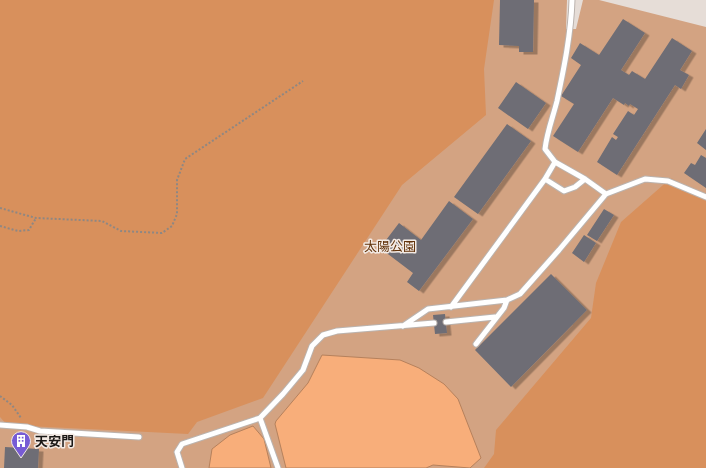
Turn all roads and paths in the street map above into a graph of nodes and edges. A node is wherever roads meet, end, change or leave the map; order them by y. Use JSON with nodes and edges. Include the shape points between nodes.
{"nodes":[{"id":1,"x":572,"y":0,"type":"edge"},
{"id":2,"x":303,"y":81,"type":"dead end"},
{"id":3,"x":555,"y":162,"type":"junction"},
{"id":4,"x":545,"y":179,"type":"junction"},
{"id":5,"x":585,"y":179,"type":"junction"},
{"id":6,"x":606,"y":194,"type":"junction"},
{"id":7,"x":706,"y":197,"type":"edge"},
{"id":8,"x":0,"y":208,"type":"edge"},
{"id":9,"x":36,"y":218,"type":"junction"},
{"id":10,"x":0,"y":226,"type":"edge"},
{"id":11,"x":507,"y":300,"type":"junction"},
{"id":12,"x":451,"y":307,"type":"junction"},
{"id":13,"x":495,"y":317,"type":"junction"},
{"id":14,"x":446,"y":322,"type":"dead end"},
{"id":15,"x":434,"y":323,"type":"dead end"},
{"id":16,"x":403,"y":326,"type":"junction"},
{"id":17,"x":476,"y":344,"type":"dead end"},
{"id":18,"x":0,"y":396,"type":"edge"},
{"id":19,"x":260,"y":418,"type":"junction"},
{"id":20,"x":0,"y":425,"type":"edge"},
{"id":21,"x":27,"y":427,"type":"junction"},
{"id":22,"x":139,"y":437,"type":"dead end"},
{"id":23,"x":182,"y":468,"type":"edge"},
{"id":24,"x":278,"y":468,"type":"edge"}],
"edges":[{"from":1,"to":3,"type":"lane","via":[[571,29],[556,102],[546,136],[545,149]]},
{"from":2,"to":9,"type":"path","via":[[185,158],[177,180],[177,214],[172,226],[162,234],[121,231],[102,221]]},
{"from":3,"to":4,"type":"lane"},
{"from":3,"to":5,"type":"lane"},
{"from":4,"to":5,"type":"lane","via":[[564,191]]},
{"from":4,"to":12,"type":"lane"},
{"from":5,"to":6,"type":"lane"},
{"from":6,"to":7,"type":"lane","via":[[645,179],[668,181]]},
{"from":6,"to":11,"type":"lane","via":[[520,294]]},
{"from":8,"to":9,"type":"path"},
{"from":9,"to":10,"type":"path","via":[[29,230],[18,231]]},
{"from":11,"to":12,"type":"lane"},
{"from":11,"to":13,"type":"lane","via":[[504,308]]},
{"from":12,"to":16,"type":"lane","via":[[428,309]]},
{"from":13,"to":14,"type":"lane"},
{"from":13,"to":17,"type":"lane"},
{"from":15,"to":16,"type":"lane"},
{"from":16,"to":19,"type":"lane","via":[[337,331],[323,335],[312,346],[303,370]]},
{"from":18,"to":21,"type":"path","via":[[12,405]]},
{"from":19,"to":23,"type":"lane","via":[[182,444],[178,452]]},
{"from":19,"to":24,"type":"lane"},
{"from":20,"to":21,"type":"lane"},
{"from":21,"to":22,"type":"lane","via":[[40,431]]}]}
